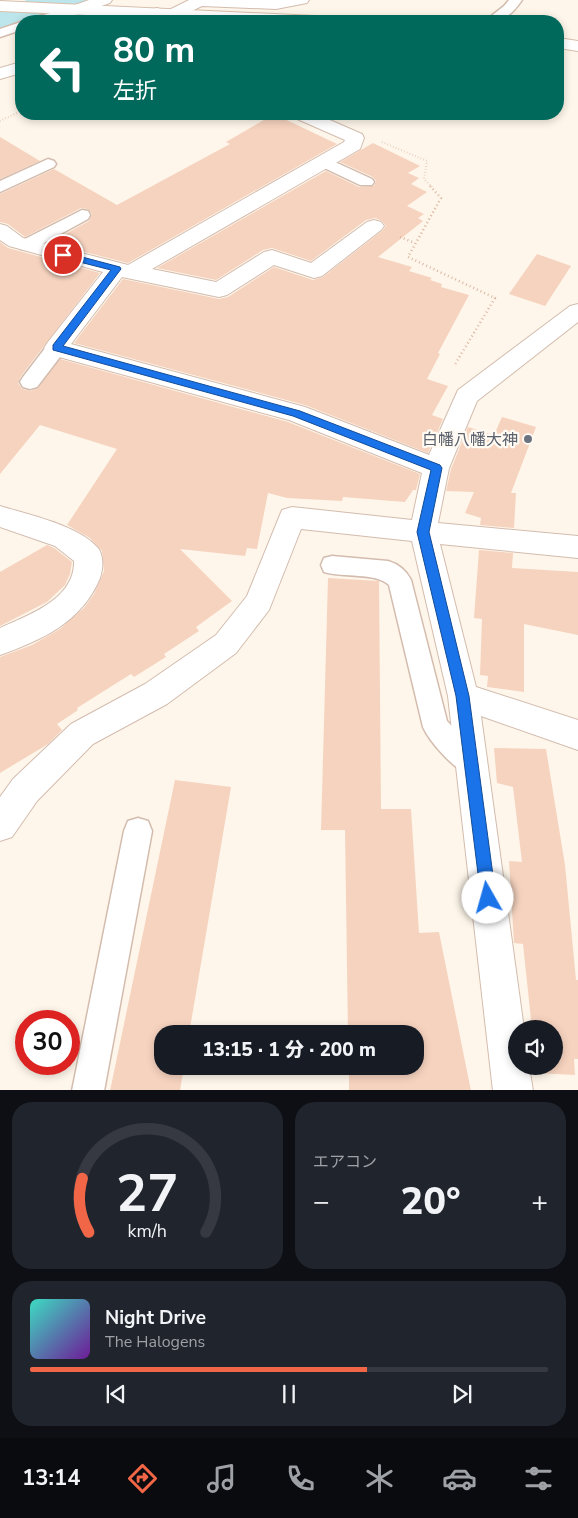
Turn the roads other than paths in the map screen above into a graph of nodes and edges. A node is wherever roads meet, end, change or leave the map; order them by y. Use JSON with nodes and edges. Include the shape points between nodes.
{"nodes":[{"id":1,"x":104,"y":0,"type":"edge"},
{"id":2,"x":301,"y":0,"type":"edge"},
{"id":3,"x":516,"y":0,"type":"edge"},
{"id":4,"x":0,"y":6,"type":"edge"},
{"id":5,"x":75,"y":10,"type":"junction"},
{"id":6,"x":58,"y":15,"type":"edge"},
{"id":7,"x":145,"y":15,"type":"edge"},
{"id":8,"x":162,"y":15,"type":"edge"},
{"id":9,"x":500,"y":15,"type":"edge"},
{"id":10,"x":15,"y":28,"type":"edge"},
{"id":11,"x":0,"y":33,"type":"edge"},
{"id":12,"x":564,"y":44,"type":"edge"},
{"id":13,"x":578,"y":46,"type":"edge"},
{"id":14,"x":15,"y":69,"type":"edge"},
{"id":15,"x":0,"y":74,"type":"edge"},
{"id":16,"x":314,"y":120,"type":"edge"},
{"id":17,"x":324,"y":162,"type":"junction"},
{"id":18,"x":48,"y":164,"type":"dead end"},
{"id":19,"x":366,"y":182,"type":"dead end"},
{"id":20,"x":0,"y":187,"type":"edge"},
{"id":21,"x":82,"y":215,"type":"dead end"},
{"id":22,"x":374,"y":226,"type":"dead end"},
{"id":23,"x":0,"y":230,"type":"edge"},
{"id":24,"x":27,"y":245,"type":"junction"},
{"id":25,"x":124,"y":270,"type":"junction"},
{"id":26,"x":578,"y":311,"type":"edge"},
{"id":27,"x":56,"y":348,"type":"junction"},
{"id":28,"x":30,"y":382,"type":"dead end"},
{"id":29,"x":436,"y":468,"type":"junction"},
{"id":30,"x":0,"y":516,"type":"edge"},
{"id":31,"x":423,"y":532,"type":"junction"},
{"id":32,"x":578,"y":547,"type":"edge"},
{"id":33,"x":332,"y":565,"type":"dead end"},
{"id":34,"x":0,"y":642,"type":"edge"},
{"id":35,"x":463,"y":696,"type":"junction"},
{"id":36,"x":578,"y":735,"type":"edge"},
{"id":37,"x":471,"y":764,"type":"junction"},
{"id":38,"x":0,"y":825,"type":"edge"},
{"id":39,"x":138,"y":831,"type":"dead end"},
{"id":40,"x":88,"y":1090,"type":"edge"},
{"id":41,"x":513,"y":1090,"type":"edge"}],
"edges":[{"from":1,"to":5,"type":"street"},
{"from":2,"to":8,"type":"street","via":[[276,4],[199,1]]},
{"from":3,"to":9,"type":"lane"},
{"from":4,"to":5,"type":"street"},
{"from":5,"to":6,"type":"lane"},
{"from":5,"to":7,"type":"street"},
{"from":10,"to":11,"type":"lane"},
{"from":12,"to":13,"type":"street"},
{"from":14,"to":15,"type":"street"},
{"from":16,"to":17,"type":"street","via":[[355,138],[353,145]]},
{"from":17,"to":19,"type":"lane"},
{"from":17,"to":25,"type":"street"},
{"from":18,"to":20,"type":"lane"},
{"from":21,"to":24,"type":"lane"},
{"from":22,"to":25,"type":"street","via":[[314,271],[272,257],[219,290]]},
{"from":23,"to":24,"type":"street","via":[[16,242]]},
{"from":24,"to":25,"type":"street"},
{"from":25,"to":27,"type":"street"},
{"from":26,"to":29,"type":"street","via":[[466,396]]},
{"from":27,"to":28,"type":"lane"},
{"from":27,"to":29,"type":"street","via":[[296,413]]},
{"from":29,"to":31,"type":"street"},
{"from":30,"to":34,"type":"street","via":[[65,538],[88,556],[87,575],[76,596],[50,619]]},
{"from":31,"to":32,"type":"street"},
{"from":31,"to":35,"type":"street"},
{"from":31,"to":38,"type":"street","via":[[292,517],[259,602],[226,644],[156,694],[82,734],[25,790]]},
{"from":33,"to":37,"type":"lane","via":[[388,570],[399,580],[436,727]]},
{"from":35,"to":36,"type":"street"},
{"from":35,"to":37,"type":"street"},
{"from":37,"to":41,"type":"street"},
{"from":39,"to":40,"type":"lane"}]}
